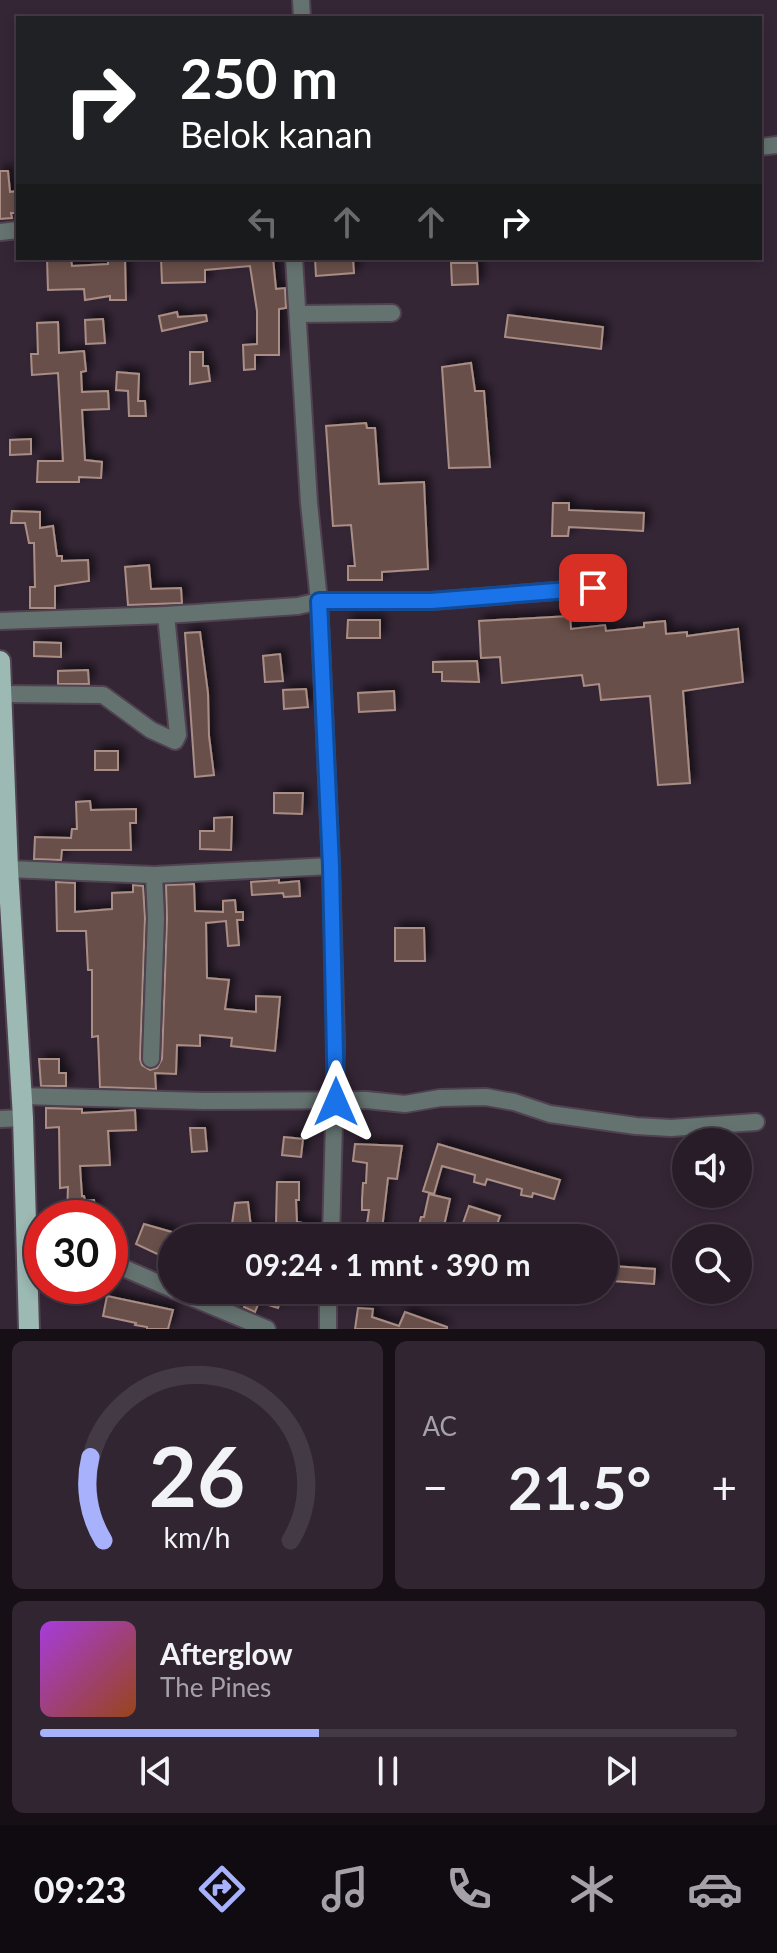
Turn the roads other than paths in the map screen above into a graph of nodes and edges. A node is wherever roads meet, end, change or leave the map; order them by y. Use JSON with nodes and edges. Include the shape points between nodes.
{"nodes":[{"id":1,"x":294,"y":260,"type":"edge"},
{"id":2,"x":392,"y":313,"type":"dead end"},
{"id":3,"x":298,"y":314,"type":"junction"},
{"id":4,"x":593,"y":588,"type":"dead end"},
{"id":5,"x":319,"y":601,"type":"junction"},
{"id":6,"x":166,"y":615,"type":"junction"},
{"id":7,"x":0,"y":621,"type":"edge"},
{"id":8,"x":0,"y":661,"type":"edge"},
{"id":9,"x":2,"y":694,"type":"edge"},
{"id":10,"x":331,"y":866,"type":"junction"},
{"id":11,"x":8,"y":869,"type":"junction"},
{"id":12,"x":154,"y":875,"type":"junction"},
{"id":13,"x":7,"y":959,"type":"edge"},
{"id":14,"x":151,"y":1059,"type":"dead end"},
{"id":15,"x":21,"y":1096,"type":"junction"},
{"id":16,"x":336,"y":1102,"type":"junction"},
{"id":17,"x":23,"y":1118,"type":"junction"},
{"id":18,"x":0,"y":1119,"type":"edge"},
{"id":19,"x":756,"y":1122,"type":"dead end"},
{"id":20,"x":31,"y":1200,"type":"edge"},
{"id":21,"x":332,"y":1224,"type":"edge"},
{"id":22,"x":128,"y":1270,"type":"edge"},
{"id":23,"x":158,"y":1283,"type":"edge"},
{"id":24,"x":30,"y":1304,"type":"edge"},
{"id":25,"x":207,"y":1304,"type":"edge"},
{"id":26,"x":328,"y":1304,"type":"edge"},
{"id":27,"x":29,"y":1329,"type":"edge"},
{"id":28,"x":267,"y":1329,"type":"edge"},
{"id":29,"x":328,"y":1329,"type":"edge"}],
"edges":[{"from":1,"to":3,"type":"street"},
{"from":2,"to":3,"type":"street"},
{"from":3,"to":5,"type":"street"},
{"from":4,"to":5,"type":"street","via":[[431,601]]},
{"from":5,"to":6,"type":"street"},
{"from":5,"to":10,"type":"street"},
{"from":6,"to":7,"type":"street"},
{"from":6,"to":9,"type":"street","via":[[175,741],[103,695]]},
{"from":8,"to":9,"type":"main road"},
{"from":9,"to":11,"type":"main road"},
{"from":10,"to":12,"type":"street"},
{"from":10,"to":16,"type":"street"},
{"from":11,"to":12,"type":"street"},
{"from":11,"to":13,"type":"main road"},
{"from":12,"to":14,"type":"street"},
{"from":13,"to":15,"type":"main road"},
{"from":15,"to":16,"type":"street"},
{"from":15,"to":17,"type":"main road"},
{"from":16,"to":19,"type":"street","via":[[405,1104],[486,1097],[550,1114],[636,1126]]},
{"from":16,"to":21,"type":"street"},
{"from":17,"to":18,"type":"street"},
{"from":17,"to":20,"type":"main road"},
{"from":22,"to":23,"type":"street"},
{"from":24,"to":27,"type":"main road"},
{"from":25,"to":28,"type":"street"},
{"from":26,"to":29,"type":"street"}]}
